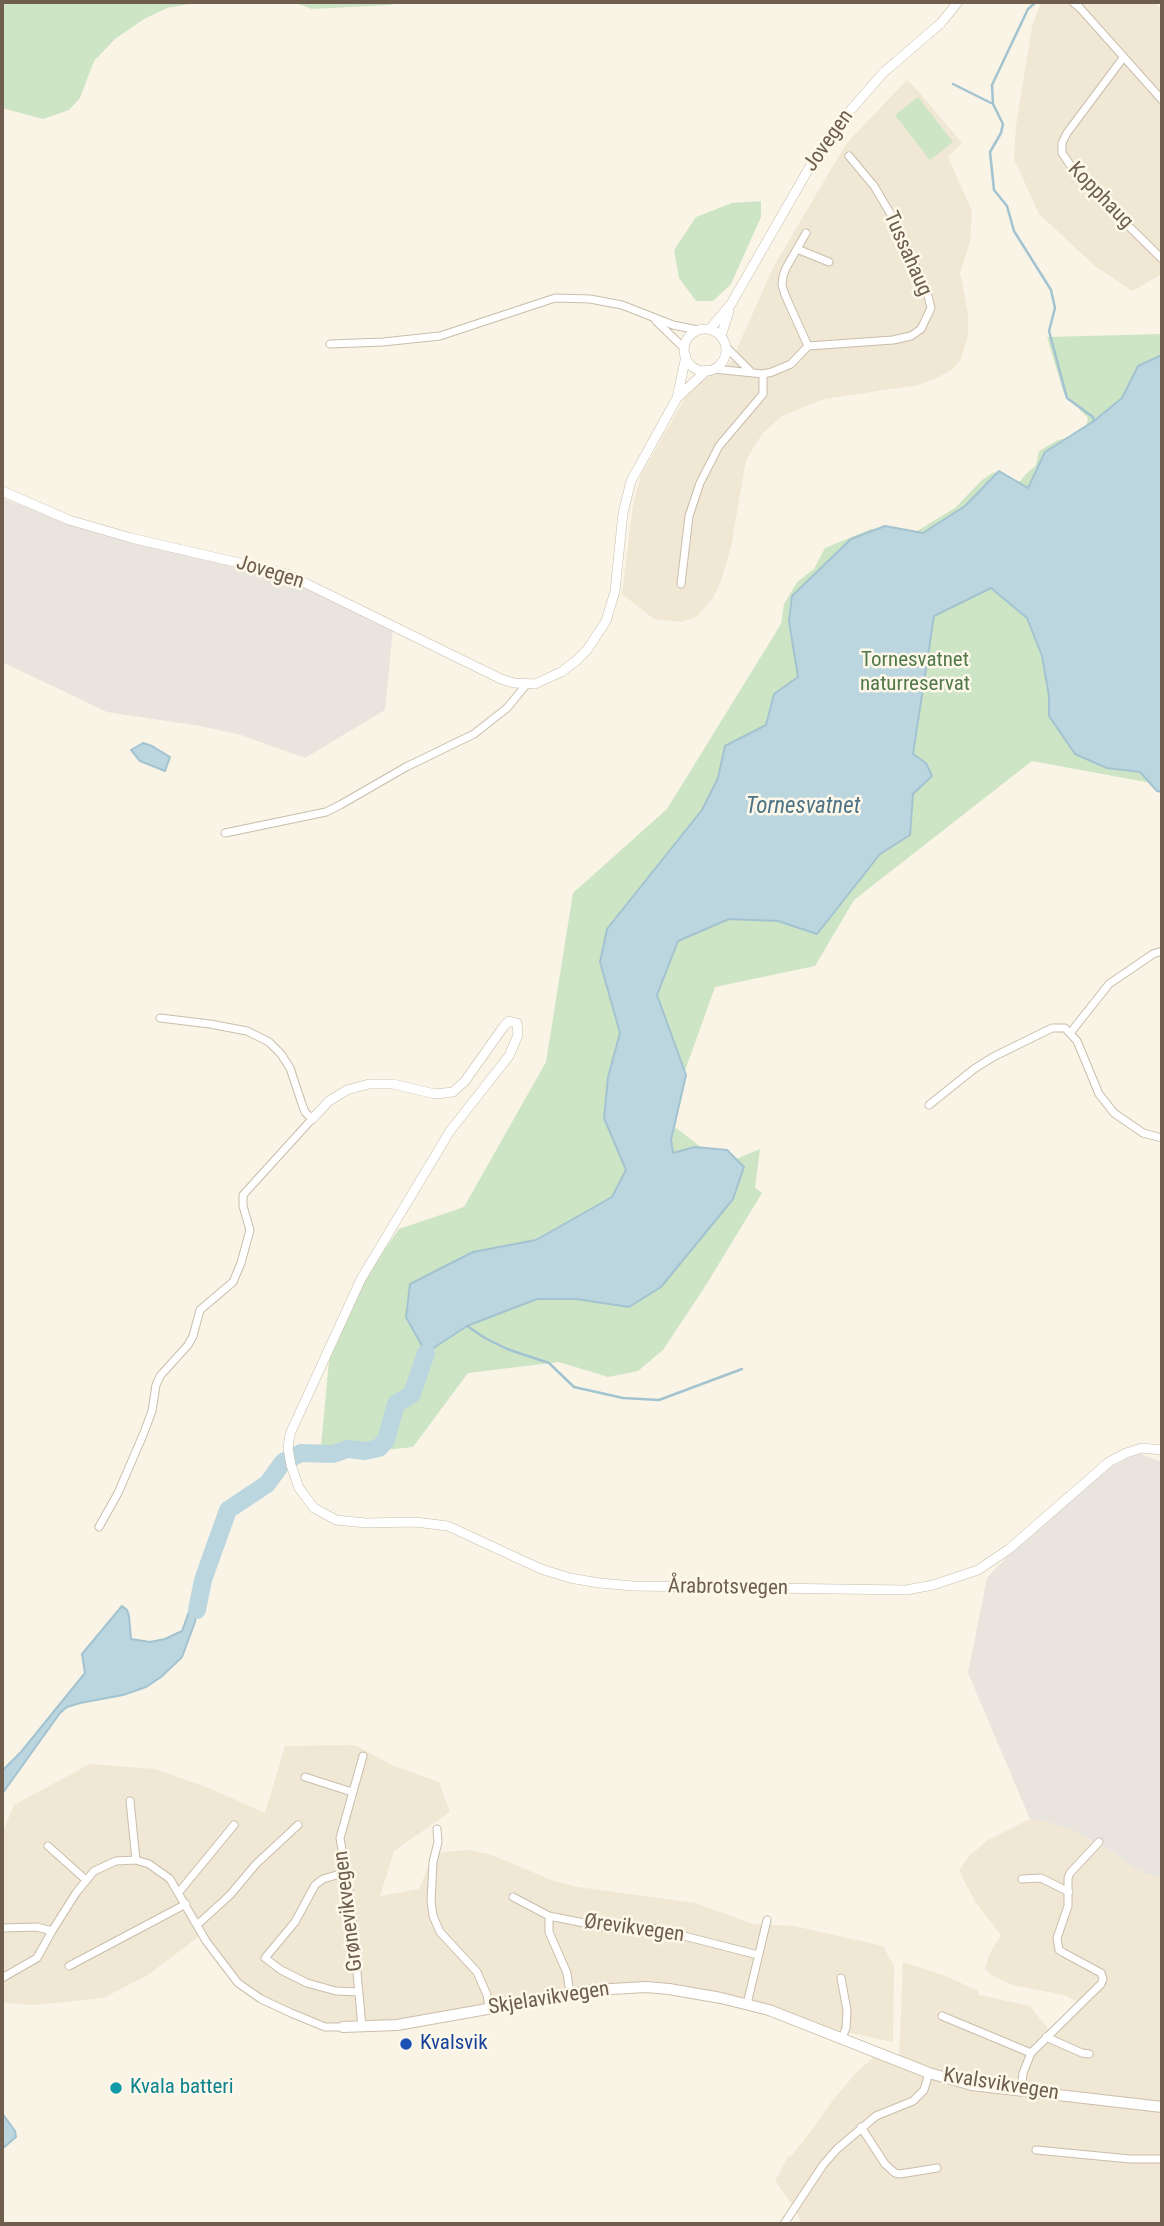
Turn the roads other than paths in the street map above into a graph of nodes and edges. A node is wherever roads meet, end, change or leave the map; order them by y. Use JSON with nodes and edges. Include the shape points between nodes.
{"nodes":[{"id":1,"x":958,"y":2,"type":"edge"},
{"id":2,"x":1073,"y":2,"type":"edge"},
{"id":3,"x":1123,"y":58,"type":"junction"},
{"id":4,"x":1162,"y":100,"type":"edge"},
{"id":5,"x":849,"y":156,"type":"dead end"},
{"id":6,"x":806,"y":233,"type":"dead end"},
{"id":7,"x":797,"y":249,"type":"junction"},
{"id":8,"x":1162,"y":259,"type":"edge"},
{"id":9,"x":829,"y":262,"type":"dead end"},
{"id":10,"x":731,"y":304,"type":"junction"},
{"id":11,"x":653,"y":318,"type":"junction"},
{"id":12,"x":698,"y":330,"type":"junction"},
{"id":13,"x":710,"y":330,"type":"junction"},
{"id":14,"x":721,"y":336,"type":"junction"},
{"id":15,"x":330,"y":344,"type":"dead end"},
{"id":16,"x":808,"y":346,"type":"junction"},
{"id":17,"x":726,"y":348,"type":"junction"},
{"id":18,"x":685,"y":352,"type":"junction"},
{"id":19,"x":711,"y":370,"type":"junction"},
{"id":20,"x":751,"y":372,"type":"junction"},
{"id":21,"x":764,"y":374,"type":"junction"},
{"id":22,"x":677,"y":398,"type":"junction"},
{"id":23,"x":2,"y":491,"type":"edge"},
{"id":24,"x":681,"y":584,"type":"dead end"},
{"id":25,"x":526,"y":685,"type":"junction"},
{"id":26,"x":225,"y":833,"type":"dead end"},
{"id":27,"x":1162,"y":951,"type":"edge"},
{"id":28,"x":160,"y":1018,"type":"dead end"},
{"id":29,"x":1071,"y":1032,"type":"junction"},
{"id":30,"x":929,"y":1105,"type":"dead end"},
{"id":31,"x":312,"y":1119,"type":"junction"},
{"id":32,"x":1162,"y":1138,"type":"edge"},
{"id":33,"x":1161,"y":1447,"type":"edge"},
{"id":34,"x":99,"y":1527,"type":"dead end"},
{"id":35,"x":363,"y":1756,"type":"dead end"},
{"id":36,"x":305,"y":1777,"type":"dead end"},
{"id":37,"x":352,"y":1793,"type":"junction"},
{"id":38,"x":130,"y":1801,"type":"dead end"},
{"id":39,"x":234,"y":1825,"type":"dead end"},
{"id":40,"x":298,"y":1825,"type":"dead end"},
{"id":41,"x":437,"y":1829,"type":"dead end"},
{"id":42,"x":1099,"y":1842,"type":"dead end"},
{"id":43,"x":48,"y":1846,"type":"dead end"},
{"id":44,"x":136,"y":1860,"type":"junction"},
{"id":45,"x":347,"y":1872,"type":"junction"},
{"id":46,"x":1022,"y":1879,"type":"dead end"},
{"id":47,"x":86,"y":1880,"type":"junction"},
{"id":48,"x":179,"y":1892,"type":"junction"},
{"id":49,"x":1069,"y":1892,"type":"junction"},
{"id":50,"x":513,"y":1897,"type":"dead end"},
{"id":51,"x":186,"y":1904,"type":"junction"},
{"id":52,"x":549,"y":1916,"type":"junction"},
{"id":53,"x":767,"y":1920,"type":"dead end"},
{"id":54,"x":197,"y":1925,"type":"junction"},
{"id":55,"x":2,"y":1928,"type":"edge"},
{"id":56,"x":52,"y":1931,"type":"junction"},
{"id":57,"x":758,"y":1955,"type":"junction"},
{"id":58,"x":69,"y":1966,"type":"dead end"},
{"id":59,"x":2,"y":1978,"type":"edge"},
{"id":60,"x":841,"y":1978,"type":"dead end"},
{"id":61,"x":359,"y":1992,"type":"junction"},
{"id":62,"x":570,"y":1993,"type":"junction"},
{"id":63,"x":747,"y":2004,"type":"junction"},
{"id":64,"x":489,"y":2007,"type":"junction"},
{"id":65,"x":942,"y":2016,"type":"dead end"},
{"id":66,"x":343,"y":2027,"type":"joint"},
{"id":67,"x":362,"y":2027,"type":"junction"},
{"id":68,"x":1046,"y":2037,"type":"junction"},
{"id":69,"x":841,"y":2040,"type":"junction"},
{"id":70,"x":1031,"y":2053,"type":"junction"},
{"id":71,"x":1089,"y":2054,"type":"dead end"},
{"id":72,"x":929,"y":2073,"type":"junction"},
{"id":73,"x":1021,"y":2091,"type":"junction"},
{"id":74,"x":1162,"y":2107,"type":"edge"},
{"id":75,"x":861,"y":2127,"type":"junction"},
{"id":76,"x":1036,"y":2150,"type":"dead end"},
{"id":77,"x":1162,"y":2159,"type":"edge"},
{"id":78,"x":937,"y":2168,"type":"dead end"},
{"id":79,"x":784,"y":2224,"type":"edge"}],
"edges":[{"from":1,"to":10,"type":"street","name":"Jovegen","via":[[941,23],[883,73],[842,120],[816,156]]},
{"from":2,"to":3,"type":"street"},
{"from":3,"to":4,"type":"street"},
{"from":3,"to":8,"type":"street","name":"Kopphaug","via":[[1067,133],[1062,153],[1077,175]]},
{"from":5,"to":16,"type":"street","name":"Tussahaug","via":[[893,218],[926,288],[930,308],[921,330],[911,336]]},
{"from":6,"to":7,"type":"street"},
{"from":7,"to":9,"type":"street"},
{"from":7,"to":16,"type":"street","via":[[782,285]]},
{"from":10,"to":13,"type":"street","name":"Jovegen"},
{"from":10,"to":14,"type":"street","name":"Jovegen"},
{"from":11,"to":12,"type":"street"},
{"from":11,"to":15,"type":"street","via":[[622,305],[555,298],[440,336]]},
{"from":11,"to":18,"type":"street"},
{"from":12,"to":13,"type":"street"},
{"from":12,"to":18,"type":"street","via":[[689,337]]},
{"from":13,"to":14,"type":"street"},
{"from":14,"to":17,"type":"street"},
{"from":16,"to":21,"type":"street","via":[[791,364]]},
{"from":17,"to":19,"type":"street","via":[[723,360]]},
{"from":17,"to":20,"type":"street"},
{"from":18,"to":19,"type":"street","via":[[694,367]]},
{"from":18,"to":22,"type":"street"},
{"from":19,"to":20,"type":"street"},
{"from":19,"to":22,"type":"street"},
{"from":20,"to":21,"type":"street"},
{"from":21,"to":24,"type":"street","via":[[763,394],[719,446],[700,483],[689,516]]},
{"from":22,"to":25,"type":"street","via":[[631,481],[615,591],[606,621],[576,662],[547,680]]},
{"from":23,"to":25,"type":"street","name":"Jovegen","via":[[81,524],[288,574],[501,679]]},
{"from":25,"to":26,"type":"street","via":[[507,708],[474,734],[341,805]]},
{"from":27,"to":29,"type":"street","via":[[1109,984]]},
{"from":28,"to":31,"type":"street","via":[[247,1031],[269,1042],[290,1068],[305,1112]]},
{"from":29,"to":30,"type":"street","via":[[1052,1028],[993,1057]]},
{"from":29,"to":32,"type":"street","via":[[1099,1094],[1114,1113],[1143,1133]]},
{"from":31,"to":33,"type":"street","name":"Årabrotsvegen","via":[[329,1101],[369,1084],[393,1084],[435,1094],[453,1092],[509,1021],[519,1027],[509,1056],[450,1131],[361,1279],[293,1425],[288,1448],[306,1499],[336,1520],[448,1525],[511,1556],[570,1578],[599,1583],[906,1590],[978,1570],[1009,1549],[1109,1462],[1142,1448]]},
{"from":31,"to":34,"type":"street","via":[[243,1195],[250,1230],[233,1282],[200,1310],[188,1345],[160,1376],[144,1435]]},
{"from":35,"to":37,"type":"street","name":"Grønevikvegen"},
{"from":36,"to":37,"type":"street"},
{"from":37,"to":45,"type":"street","name":"Grønevikvegen","via":[[340,1838]]},
{"from":38,"to":44,"type":"street"},
{"from":39,"to":48,"type":"street"},
{"from":40,"to":54,"type":"street"},
{"from":41,"to":64,"type":"street","via":[[432,1916],[440,1932],[477,1972]]},
{"from":42,"to":49,"type":"street","via":[[1070,1873]]},
{"from":43,"to":47,"type":"street"},
{"from":44,"to":47,"type":"street","via":[[104,1865]]},
{"from":44,"to":48,"type":"street","name":"Skjelavikvegen","via":[[161,1871]]},
{"from":45,"to":61,"type":"street","name":"Grønevikvegen"},
{"from":45,"to":61,"type":"street","via":[[315,1885],[295,1922],[265,1958],[307,1983]]},
{"from":46,"to":49,"type":"street","via":[[1041,1878]]},
{"from":47,"to":56,"type":"street"},
{"from":48,"to":51,"type":"street","name":"Skjelavikvegen"},
{"from":49,"to":68,"type":"street","via":[[1057,1944],[1064,1954],[1096,1969],[1103,1979]]},
{"from":50,"to":52,"type":"street","name":"Ørevikvegen"},
{"from":51,"to":54,"type":"street","name":"Skjelavikvegen"},
{"from":51,"to":58,"type":"street"},
{"from":52,"to":57,"type":"street","name":"Ørevikvegen","via":[[614,1929],[649,1927]]},
{"from":52,"to":62,"type":"street","name":"Ørevikvegen","via":[[548,1932]]},
{"from":53,"to":57,"type":"street"},
{"from":54,"to":66,"type":"street","name":"Skjelavikvegen","via":[[238,1983],[261,1999],[325,2026]]},
{"from":55,"to":56,"type":"street"},
{"from":56,"to":59,"type":"street","via":[[37,1958]]},
{"from":57,"to":63,"type":"street"},
{"from":60,"to":69,"type":"street","via":[[847,2010]]},
{"from":61,"to":67,"type":"street","name":"Grønevikvegen"},
{"from":62,"to":63,"type":"main road","name":"Skjelavikvegen","via":[[657,1988]]},
{"from":62,"to":64,"type":"main road","name":"Skjelavikvegen"},
{"from":63,"to":69,"type":"main road","name":"Skjelavikvegen"},
{"from":64,"to":67,"type":"main road","name":"Skjelavikvegen"},
{"from":65,"to":70,"type":"street"},
{"from":66,"to":67,"type":"main road","name":"Skjelavikvegen"},
{"from":68,"to":70,"type":"street"},
{"from":68,"to":71,"type":"street"},
{"from":69,"to":72,"type":"main road","name":"Skjelavikvegen"},
{"from":70,"to":73,"type":"street"},
{"from":72,"to":73,"type":"main road","name":"Kvalsvikvegen","via":[[972,2085]]},
{"from":72,"to":75,"type":"street","name":"Kvalsvikvegen","via":[[924,2090],[913,2101]]},
{"from":73,"to":74,"type":"main road","name":"Kvalsvikvegen"},
{"from":75,"to":78,"type":"street","via":[[894,2173]]},
{"from":75,"to":79,"type":"street","name":"Kvalsvikvegen","via":[[823,2165]]},
{"from":76,"to":77,"type":"street"}]}
